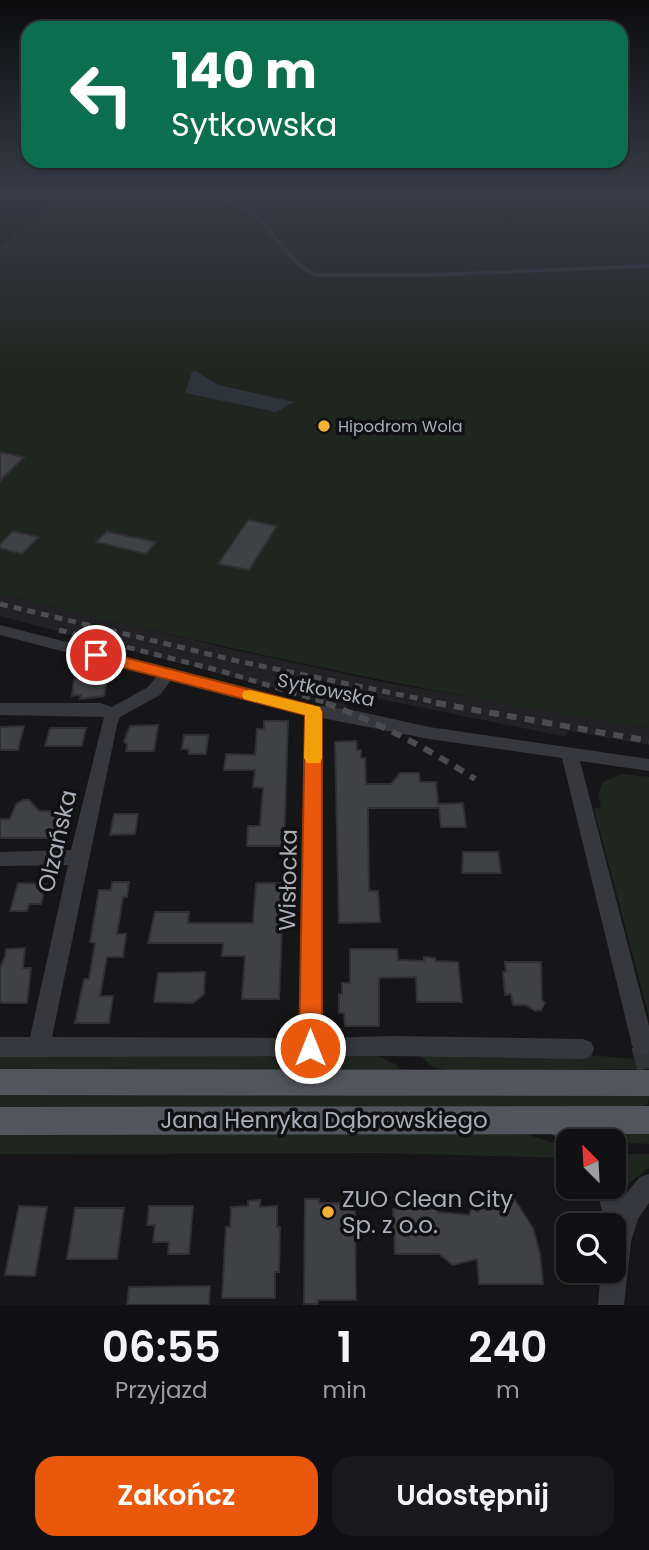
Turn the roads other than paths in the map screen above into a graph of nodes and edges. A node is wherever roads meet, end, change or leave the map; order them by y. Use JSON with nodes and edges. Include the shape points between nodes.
{"nodes":[{"id":1,"x":0,"y":630,"type":"edge"},
{"id":2,"x":167,"y":674,"type":"junction"},
{"id":3,"x":0,"y":709,"type":"edge"},
{"id":4,"x":314,"y":712,"type":"junction"},
{"id":5,"x":113,"y":714,"type":"junction"},
{"id":6,"x":569,"y":753,"type":"junction"},
{"id":7,"x":649,"y":765,"type":"edge"},
{"id":8,"x":78,"y":857,"type":"junction"},
{"id":9,"x":0,"y":859,"type":"edge"},
{"id":10,"x":643,"y":1045,"type":"dead end"},
{"id":11,"x":0,"y":1046,"type":"edge"},
{"id":12,"x":39,"y":1046,"type":"junction"},
{"id":13,"x":310,"y":1048,"type":"junction"},
{"id":14,"x":583,"y":1049,"type":"dead end"},
{"id":15,"x":0,"y":1082,"type":"edge"},
{"id":16,"x":649,"y":1083,"type":"edge"},
{"id":17,"x":551,"y":1120,"type":"junction"},
{"id":18,"x":649,"y":1120,"type":"edge"},
{"id":19,"x":0,"y":1121,"type":"edge"},
{"id":20,"x":562,"y":1129,"type":"edge"},
{"id":21,"x":649,"y":1186,"type":"edge"},
{"id":22,"x":626,"y":1217,"type":"edge"},
{"id":23,"x":614,"y":1283,"type":"edge"},
{"id":24,"x":611,"y":1305,"type":"edge"}],
"edges":[{"from":1,"to":2,"type":"street","name":"Sytkowska"},
{"from":2,"to":4,"type":"street","name":"Sytkowska"},
{"from":2,"to":5,"type":"street","via":[[153,691]]},
{"from":3,"to":5,"type":"street","via":[[100,709]]},
{"from":4,"to":6,"type":"street","name":"Sytkowska"},
{"from":4,"to":13,"type":"street","name":"Wisłocka"},
{"from":5,"to":8,"type":"street","name":"Olzańska"},
{"from":6,"to":7,"type":"street","name":"Sytkowska"},
{"from":6,"to":10,"type":"street"},
{"from":8,"to":9,"type":"street"},
{"from":8,"to":12,"type":"street","name":"Olzańska"},
{"from":11,"to":12,"type":"street"},
{"from":12,"to":13,"type":"street"},
{"from":13,"to":14,"type":"street"},
{"from":15,"to":16,"type":"main road","name":"Jana Henryka Dąbrowskiego"},
{"from":17,"to":18,"type":"main road","name":"Jana Henryka Dąbrowskiego"},
{"from":17,"to":19,"type":"main road","name":"Jana Henryka Dąbrowskiego"},
{"from":17,"to":20,"type":"street"},
{"from":21,"to":22,"type":"street"},
{"from":23,"to":24,"type":"street"}]}
